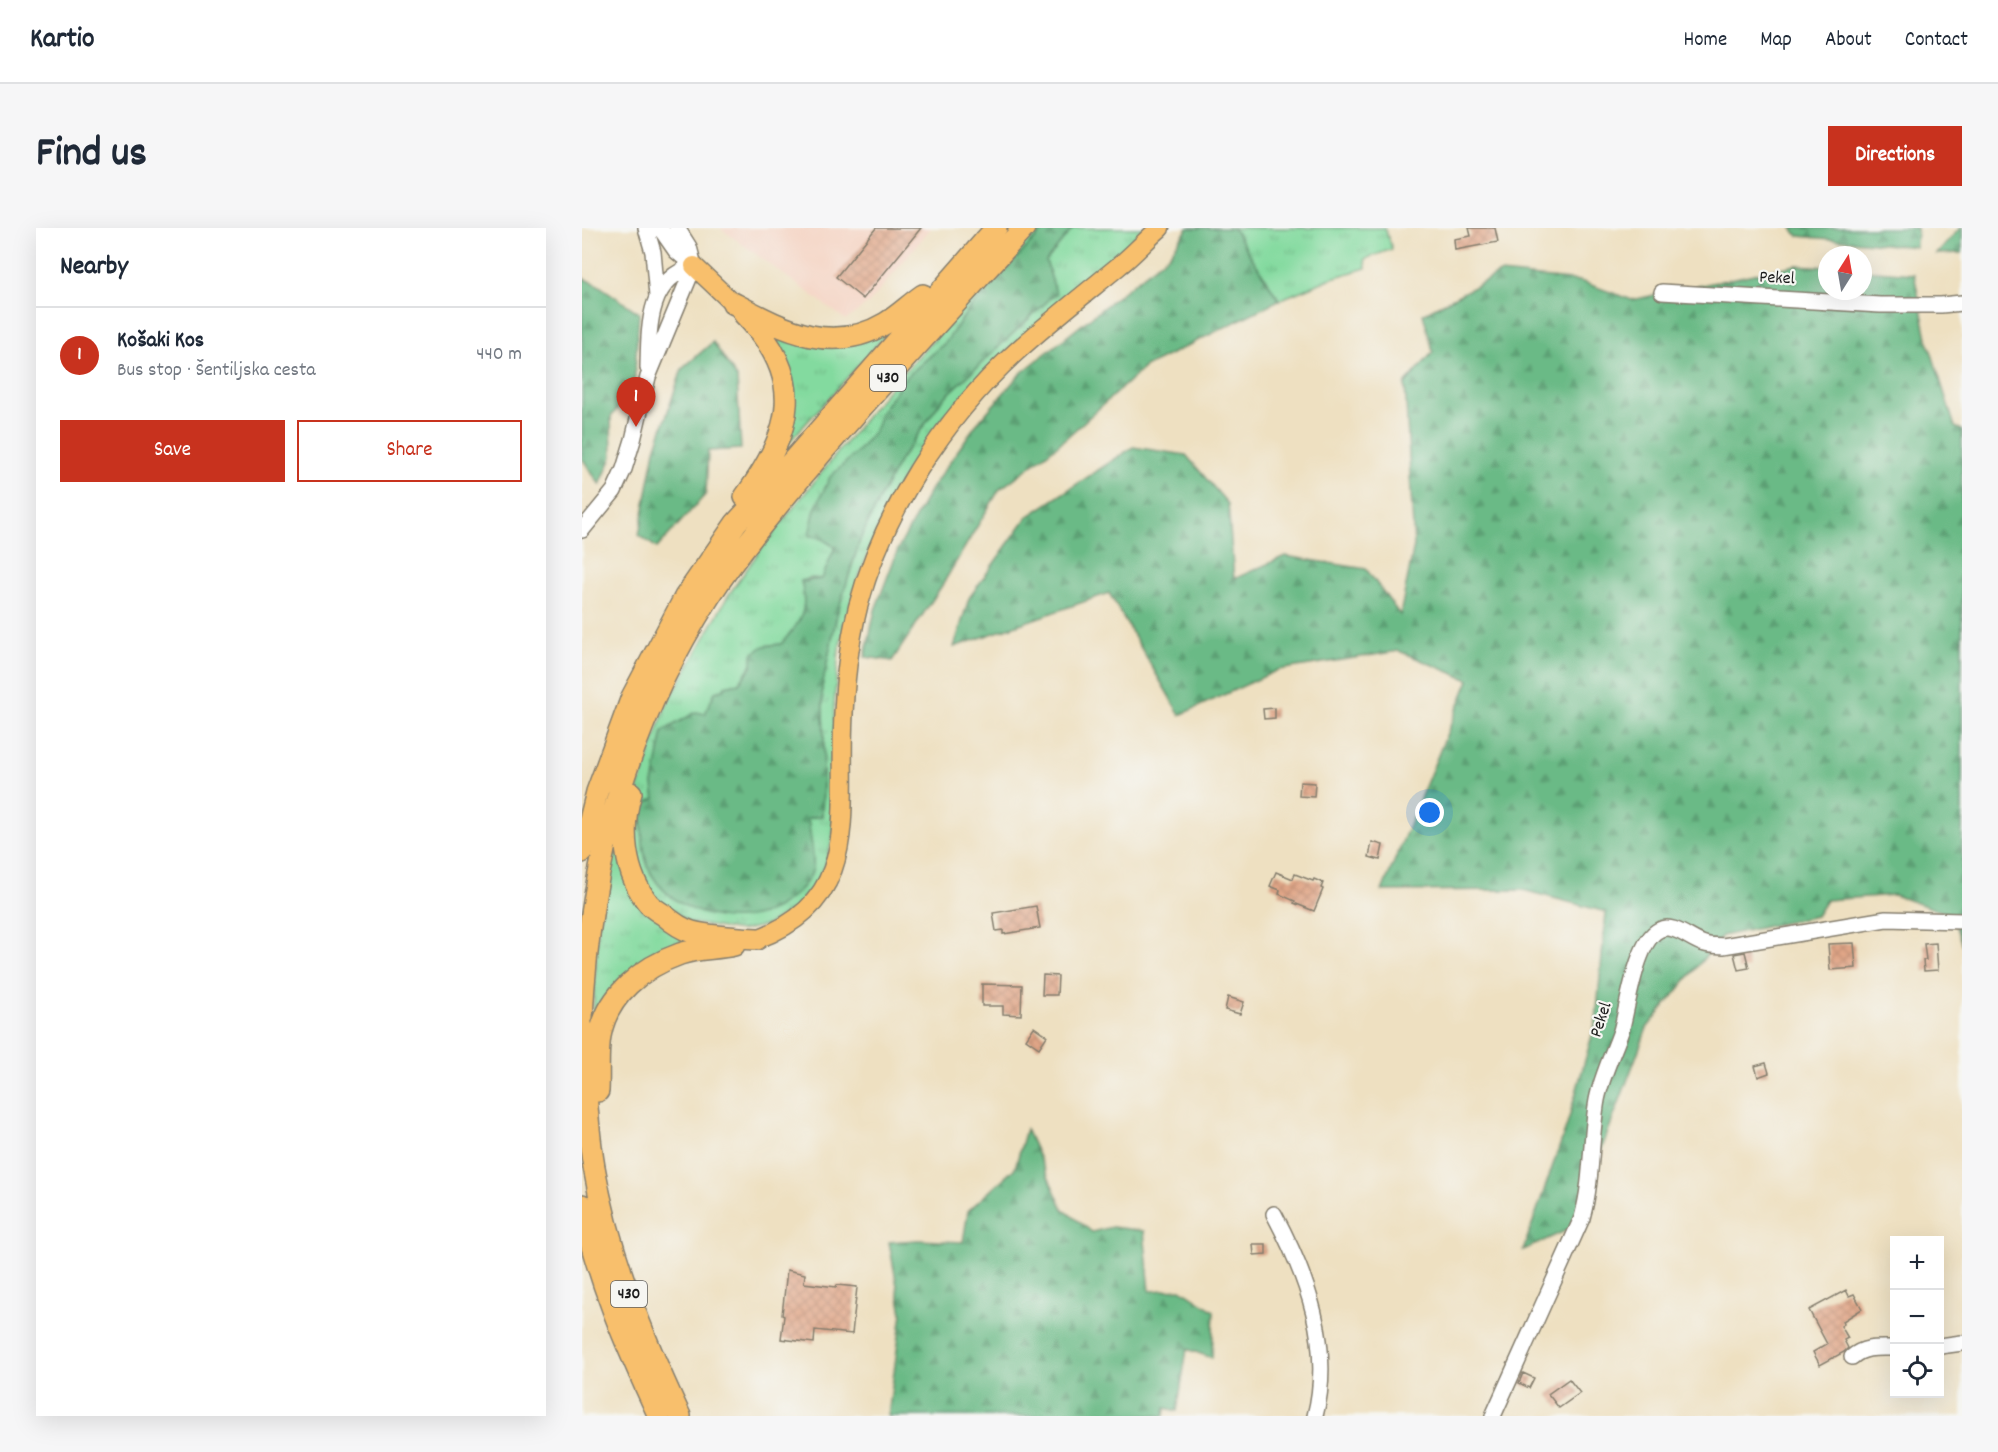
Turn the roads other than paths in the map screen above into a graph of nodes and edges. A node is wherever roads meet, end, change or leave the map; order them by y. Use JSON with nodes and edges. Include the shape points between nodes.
{"nodes":[{"id":1,"x":646,"y":228,"type":"edge"},
{"id":2,"x":660,"y":228,"type":"edge"},
{"id":3,"x":677,"y":228,"type":"edge"},
{"id":4,"x":996,"y":228,"type":"edge"},
{"id":5,"x":1024,"y":228,"type":"edge"},
{"id":6,"x":1156,"y":230,"type":"edge"},
{"id":7,"x":694,"y":266,"type":"junction"},
{"id":8,"x":956,"y":272,"type":"junction"},
{"id":9,"x":1662,"y":292,"type":"dead end"},
{"id":10,"x":657,"y":296,"type":"junction"},
{"id":11,"x":733,"y":303,"type":"junction"},
{"id":12,"x":1962,"y":303,"type":"edge"},
{"id":13,"x":648,"y":377,"type":"junction"},
{"id":14,"x":736,"y":523,"type":"junction"},
{"id":15,"x":582,"y":530,"type":"edge"},
{"id":16,"x":659,"y":689,"type":"junction"},
{"id":17,"x":582,"y":852,"type":"edge"},
{"id":18,"x":1962,"y":921,"type":"edge"},
{"id":19,"x":757,"y":939,"type":"junction"},
{"id":20,"x":582,"y":1017,"type":"edge"},
{"id":21,"x":582,"y":1027,"type":"edge"},
{"id":22,"x":594,"y":1166,"type":"junction"},
{"id":23,"x":582,"y":1205,"type":"edge"},
{"id":24,"x":1274,"y":1214,"type":"dead end"},
{"id":25,"x":1962,"y":1343,"type":"edge"},
{"id":26,"x":1944,"y":1345,"type":"edge"},
{"id":27,"x":1890,"y":1348,"type":"edge"},
{"id":28,"x":1852,"y":1357,"type":"dead end"},
{"id":29,"x":658,"y":1416,"type":"edge"},
{"id":30,"x":680,"y":1416,"type":"edge"},
{"id":31,"x":1315,"y":1416,"type":"edge"},
{"id":32,"x":1493,"y":1416,"type":"edge"}],
"edges":[{"from":1,"to":10,"type":"street","via":[[653,252]]},
{"from":2,"to":7,"type":"street","via":[[676,251]]},
{"from":3,"to":7,"type":"street"},
{"from":4,"to":8,"type":"highway","number":"430"},
{"from":5,"to":16,"type":"highway","number":"430","via":[[855,414],[756,531],[710,597]]},
{"from":6,"to":19,"type":"main road","via":[[1122,264],[1014,354],[980,389],[944,432],[898,504],[858,606],[851,642],[843,730],[843,821],[831,876],[803,914]]},
{"from":7,"to":10,"type":"street","via":[[676,272]]},
{"from":7,"to":11,"type":"main road"},
{"from":7,"to":13,"type":"street"},
{"from":8,"to":11,"type":"highway","via":[[885,324],[848,337],[830,339],[791,332]]},
{"from":8,"to":14,"type":"highway","number":"430"},
{"from":9,"to":12,"type":"street","name":"Pekel","via":[[1880,305]]},
{"from":10,"to":13,"type":"street","via":[[651,322]]},
{"from":11,"to":14,"type":"highway","via":[[759,329],[773,351],[783,371],[787,396],[774,451],[744,498]]},
{"from":13,"to":15,"type":"street","via":[[624,469],[614,491]]},
{"from":14,"to":17,"type":"highway","number":"430","via":[[685,597],[632,697],[597,792]]},
{"from":16,"to":19,"type":"highway","via":[[628,802],[625,827],[633,876],[649,903],[681,927],[717,936]]},
{"from":16,"to":20,"type":"highway","number":"430","via":[[632,754],[605,840],[585,961]]},
{"from":18,"to":32,"type":"street","name":"Pekel","via":[[1886,919],[1724,946],[1704,944],[1672,928],[1659,929],[1650,938],[1636,968],[1620,1031],[1604,1072],[1597,1101],[1589,1194],[1582,1218]]},
{"from":19,"to":22,"type":"highway","via":[[681,954],[653,966],[627,985],[614,1002],[600,1036]]},
{"from":21,"to":22,"type":"highway","number":"430"},
{"from":22,"to":30,"type":"highway","number":"430","via":[[621,1271],[648,1347]]},
{"from":23,"to":29,"type":"highway","number":"430","via":[[599,1275]]},
{"from":24,"to":31,"type":"street","via":[[1306,1286],[1319,1337],[1322,1376]]},
{"from":25,"to":26,"type":"street"},
{"from":27,"to":28,"type":"street","via":[[1858,1351]]}]}
